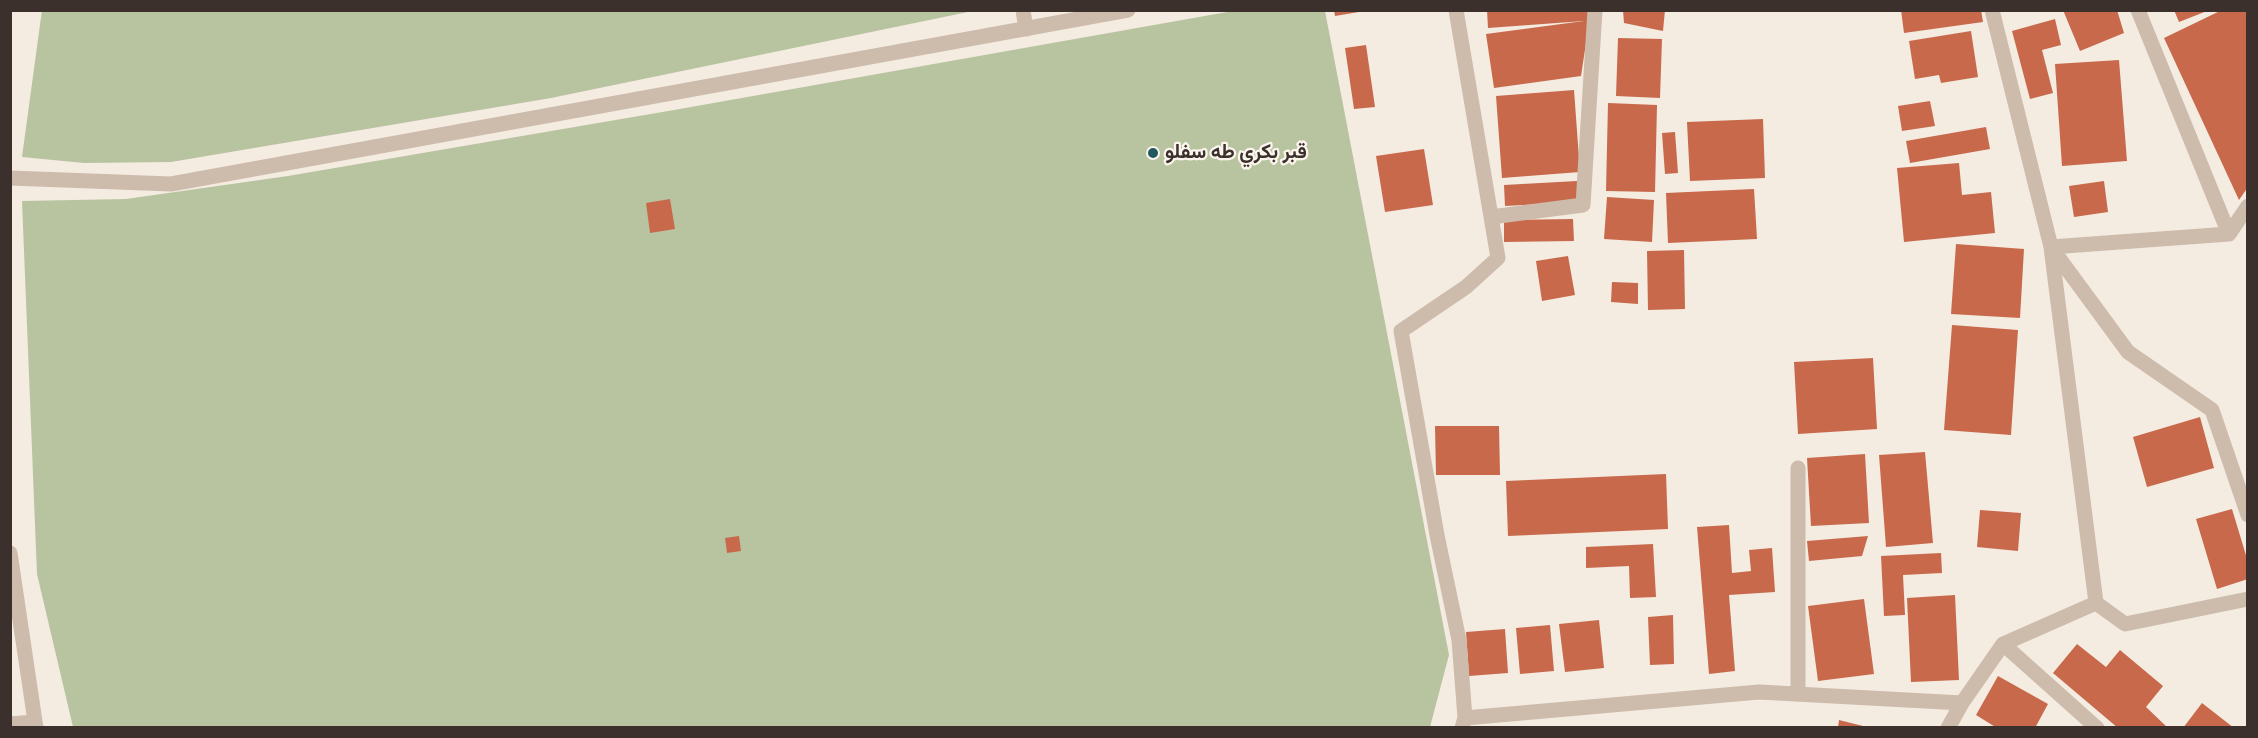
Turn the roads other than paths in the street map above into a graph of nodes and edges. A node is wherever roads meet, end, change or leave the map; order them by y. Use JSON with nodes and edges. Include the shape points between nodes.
{"nodes":[{"id":1,"x":1023,"y":10,"type":"edge"},
{"id":2,"x":1128,"y":10,"type":"edge"},
{"id":3,"x":1456,"y":10,"type":"edge"},
{"id":4,"x":1595,"y":10,"type":"edge"},
{"id":5,"x":1992,"y":10,"type":"edge"},
{"id":6,"x":2138,"y":10,"type":"edge"},
{"id":7,"x":1026,"y":29,"type":"junction"},
{"id":8,"x":10,"y":178,"type":"edge"},
{"id":9,"x":2247,"y":206,"type":"edge"},
{"id":10,"x":1491,"y":217,"type":"junction"},
{"id":11,"x":2229,"y":234,"type":"junction"},
{"id":12,"x":2051,"y":247,"type":"junction"},
{"id":13,"x":1798,"y":468,"type":"dead end"},
{"id":14,"x":2247,"y":515,"type":"edge"},
{"id":15,"x":10,"y":553,"type":"edge"},
{"id":16,"x":2247,"y":599,"type":"edge"},
{"id":17,"x":2096,"y":603,"type":"junction"},
{"id":18,"x":2003,"y":644,"type":"junction"},
{"id":19,"x":1798,"y":694,"type":"junction"},
{"id":20,"x":1962,"y":703,"type":"junction"},
{"id":21,"x":1464,"y":723,"type":"edge"},
{"id":22,"x":10,"y":724,"type":"edge"},
{"id":23,"x":35,"y":725,"type":"edge"},
{"id":24,"x":1948,"y":728,"type":"edge"},
{"id":25,"x":2097,"y":728,"type":"edge"}],
"edges":[{"from":1,"to":7,"type":"street"},
{"from":2,"to":7,"type":"street"},
{"from":3,"to":10,"type":"street"},
{"from":4,"to":10,"type":"street","via":[[1583,205]]},
{"from":5,"to":12,"type":"street"},
{"from":6,"to":11,"type":"street"},
{"from":7,"to":8,"type":"street","via":[[171,184]]},
{"from":9,"to":11,"type":"street"},
{"from":10,"to":21,"type":"street","via":[[1498,258],[1466,288],[1401,331],[1459,640]]},
{"from":11,"to":12,"type":"street"},
{"from":12,"to":14,"type":"street","via":[[2128,352],[2212,410]]},
{"from":12,"to":17,"type":"street"},
{"from":13,"to":19,"type":"street"},
{"from":15,"to":23,"type":"street"},
{"from":16,"to":17,"type":"street","via":[[2126,624]]},
{"from":17,"to":18,"type":"street"},
{"from":18,"to":20,"type":"street"},
{"from":18,"to":25,"type":"street"},
{"from":19,"to":20,"type":"street"},
{"from":19,"to":21,"type":"street","via":[[1759,692]]},
{"from":20,"to":24,"type":"street"},
{"from":22,"to":23,"type":"street"}]}
